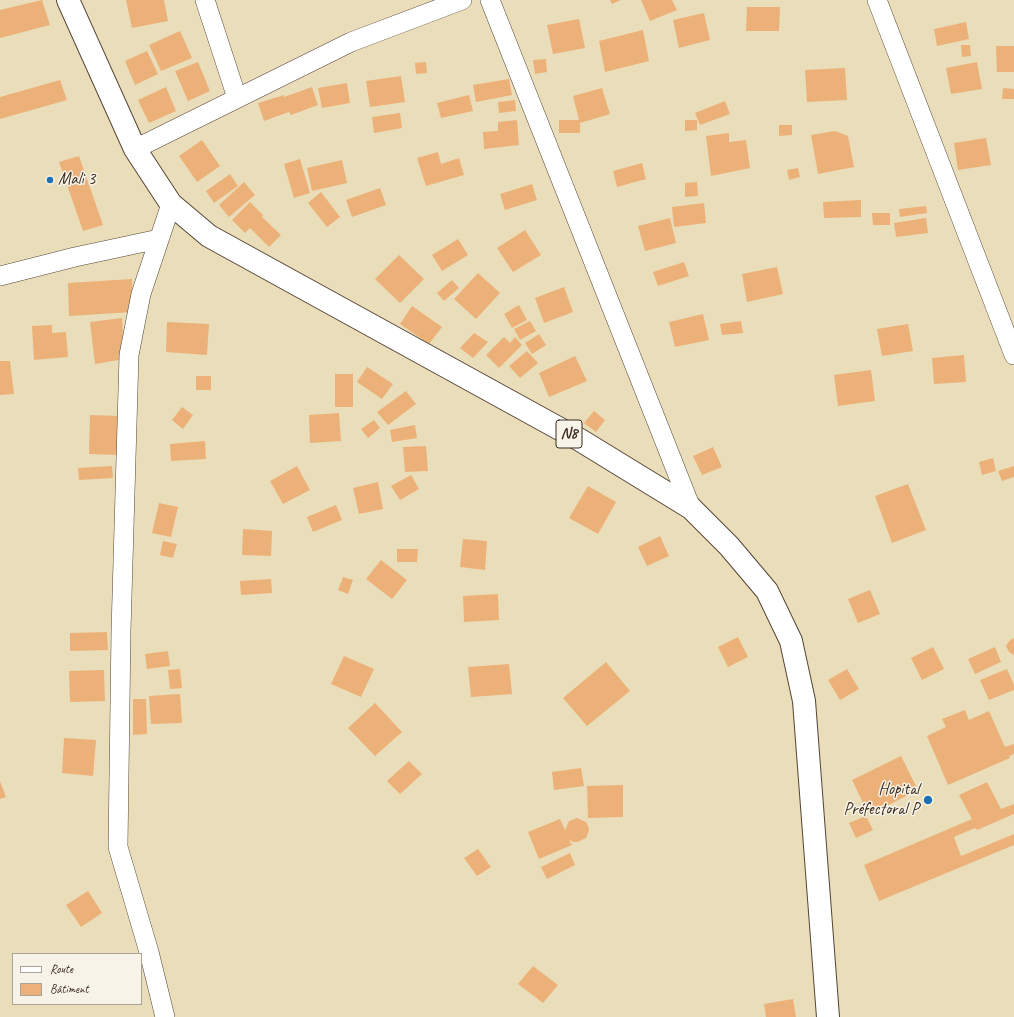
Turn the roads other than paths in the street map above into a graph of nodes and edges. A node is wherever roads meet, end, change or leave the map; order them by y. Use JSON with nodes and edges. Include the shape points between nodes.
{"nodes":[{"id":1,"x":68,"y":0,"type":"edge"},
{"id":2,"x":205,"y":0,"type":"edge"},
{"id":3,"x":462,"y":0,"type":"edge"},
{"id":4,"x":490,"y":0,"type":"edge"},
{"id":5,"x":877,"y":0,"type":"edge"},
{"id":6,"x":237,"y":98,"type":"junction"},
{"id":7,"x":135,"y":149,"type":"junction"},
{"id":8,"x":171,"y":204,"type":"junction"},
{"id":9,"x":160,"y":238,"type":"junction"},
{"id":10,"x":0,"y":276,"type":"edge"},
{"id":11,"x":1014,"y":356,"type":"edge"},
{"id":12,"x":691,"y":508,"type":"junction"},
{"id":13,"x":165,"y":1017,"type":"edge"},
{"id":14,"x":828,"y":1017,"type":"edge"}],
"edges":[{"from":1,"to":7,"type":"main road","number":"N8"},
{"from":2,"to":6,"type":"street"},
{"from":3,"to":6,"type":"street","via":[[351,42]]},
{"from":4,"to":12,"type":"street"},
{"from":5,"to":11,"type":"street"},
{"from":6,"to":7,"type":"street"},
{"from":7,"to":8,"type":"main road","number":"N8"},
{"from":8,"to":9,"type":"street"},
{"from":8,"to":12,"type":"main road","number":"N8","via":[[209,236],[580,440]]},
{"from":9,"to":10,"type":"street"},
{"from":9,"to":13,"type":"street","via":[[141,294],[129,355],[118,847]]},
{"from":12,"to":14,"type":"main road","number":"N8","via":[[729,546],[767,591],[791,641],[804,701]]}]}
